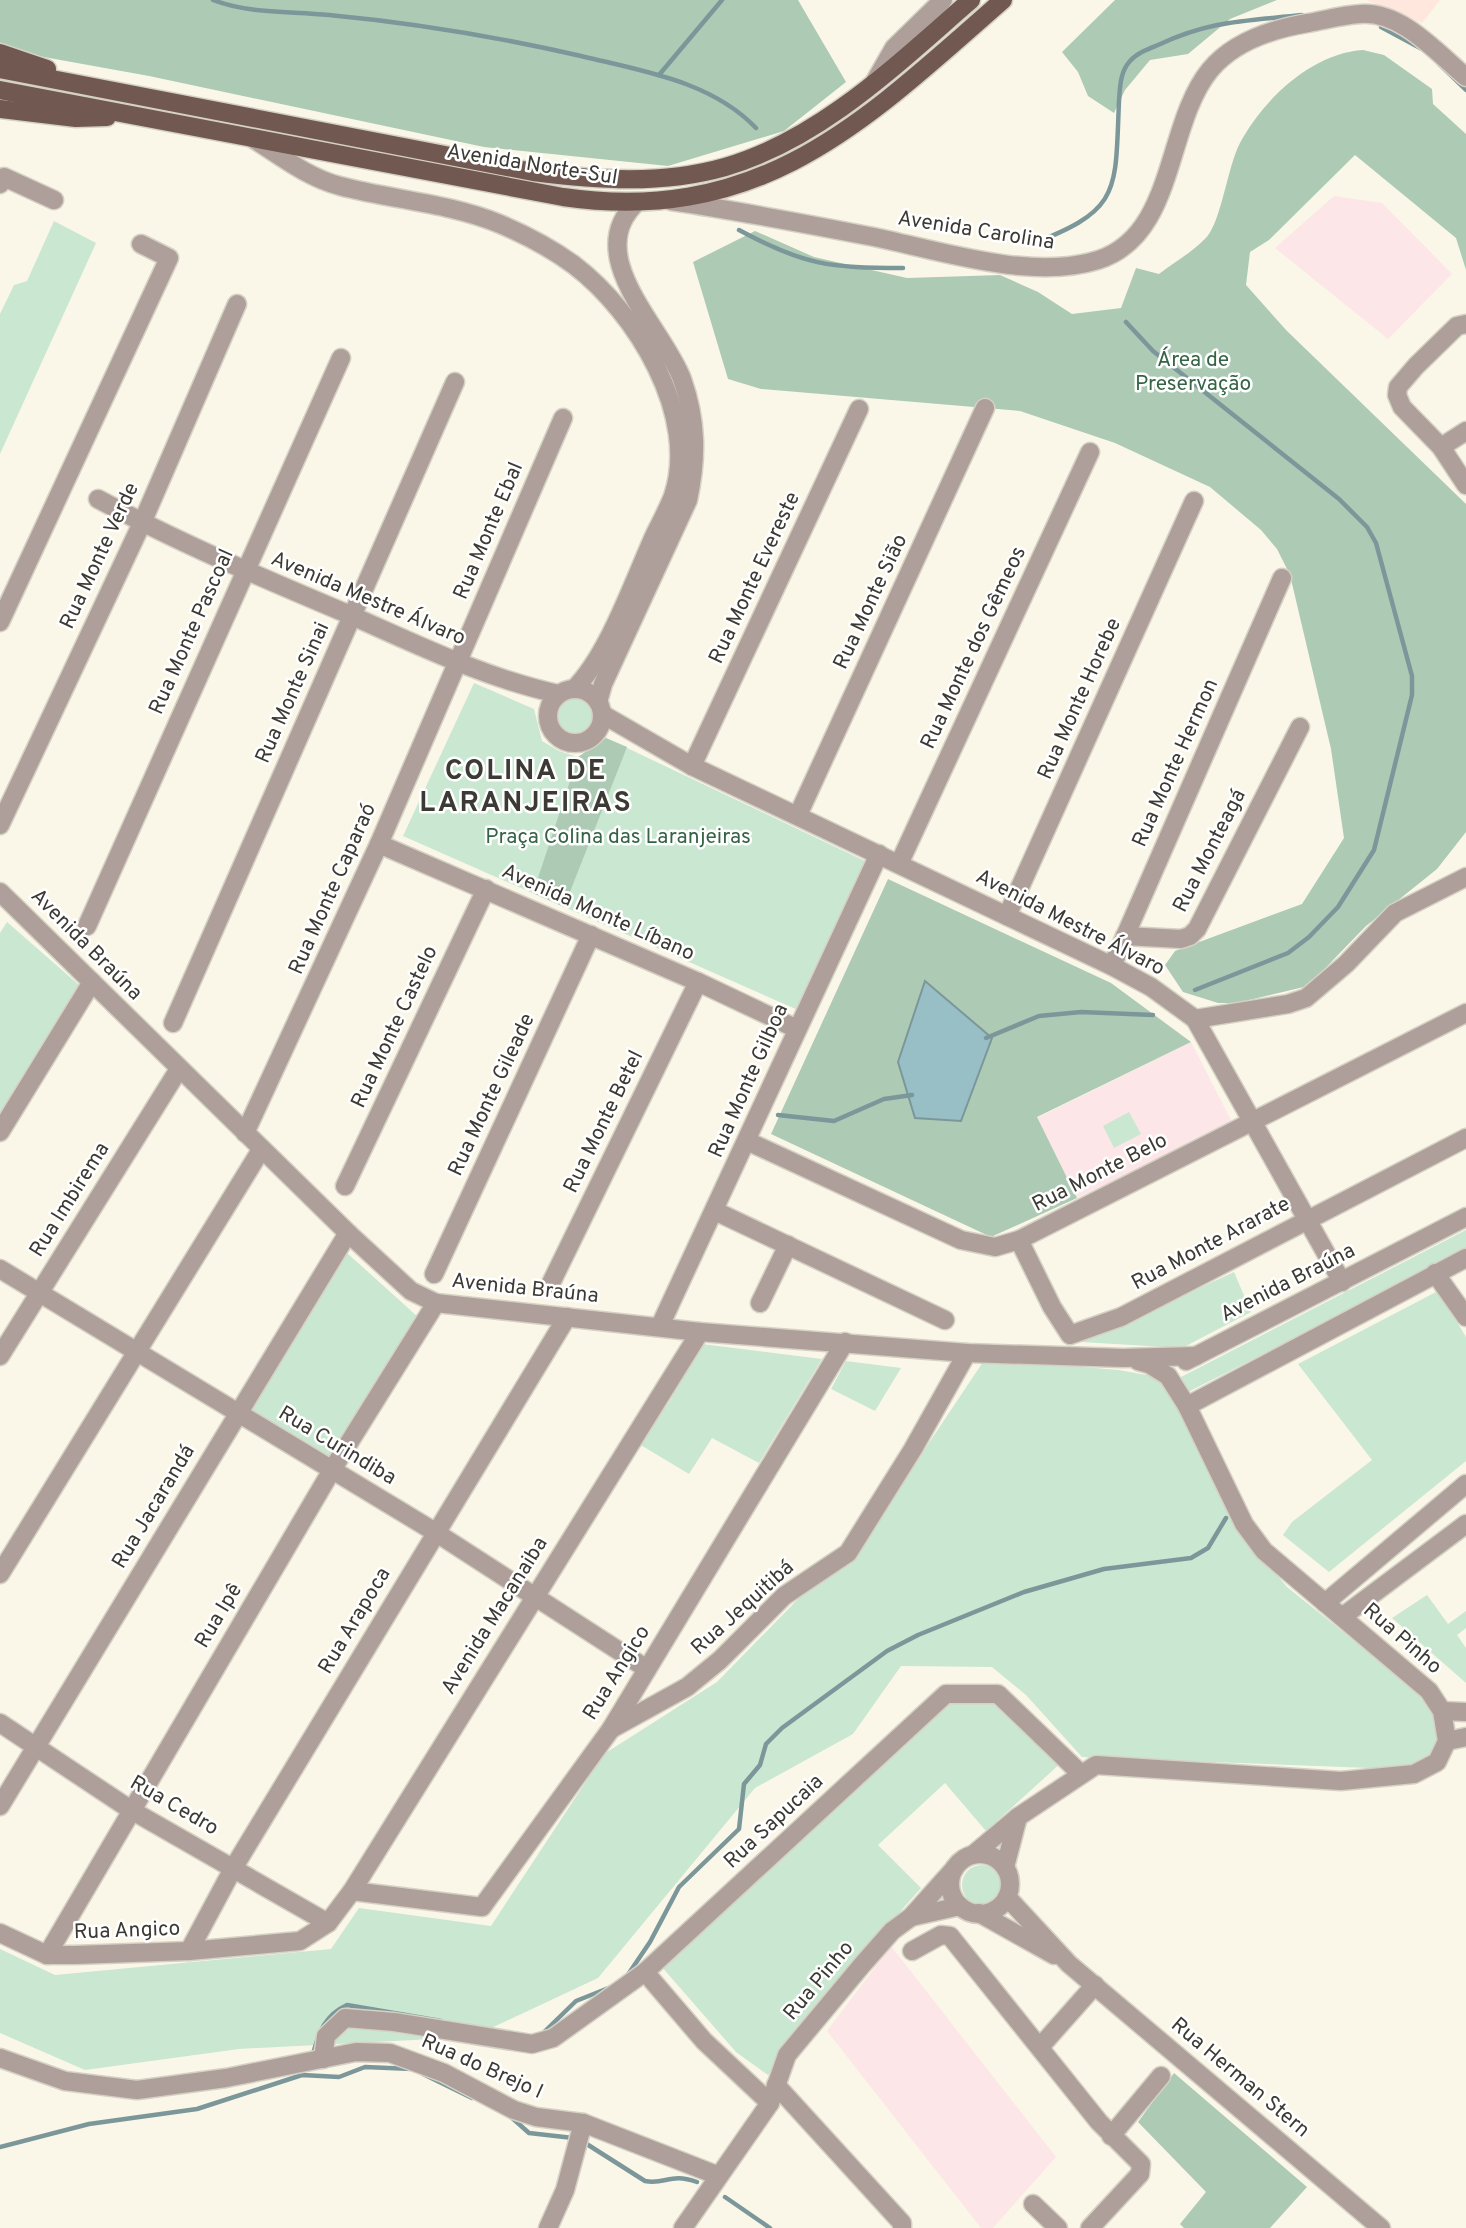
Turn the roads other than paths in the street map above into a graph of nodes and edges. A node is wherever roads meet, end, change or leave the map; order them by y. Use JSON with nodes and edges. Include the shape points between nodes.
{"nodes":[{"id":1,"x":943,"y":0,"type":"edge"},
{"id":2,"x":971,"y":0,"type":"edge"},
{"id":3,"x":1003,"y":0,"type":"edge"},
{"id":4,"x":0,"y":53,"type":"edge"},
{"id":5,"x":0,"y":69,"type":"edge"},
{"id":6,"x":1466,"y":78,"type":"edge"},
{"id":7,"x":79,"y":82,"type":"junction"},
{"id":8,"x":874,"y":83,"type":"junction"},
{"id":9,"x":0,"y":90,"type":"edge"},
{"id":10,"x":0,"y":109,"type":"edge"},
{"id":11,"x":142,"y":116,"type":"junction"},
{"id":12,"x":252,"y":138,"type":"junction"},
{"id":13,"x":0,"y":184,"type":"edge"},
{"id":14,"x":54,"y":200,"type":"dead end"},
{"id":15,"x":667,"y":201,"type":"junction"},
{"id":16,"x":636,"y":203,"type":"junction"},
{"id":17,"x":141,"y":244,"type":"dead end"},
{"id":18,"x":237,"y":304,"type":"dead end"},
{"id":19,"x":1466,"y":324,"type":"edge"},
{"id":20,"x":341,"y":358,"type":"dead end"},
{"id":21,"x":455,"y":382,"type":"dead end"},
{"id":22,"x":985,"y":408,"type":"dead end"},
{"id":23,"x":859,"y":409,"type":"dead end"},
{"id":24,"x":563,"y":418,"type":"dead end"},
{"id":25,"x":1466,"y":431,"type":"edge"},
{"id":26,"x":1441,"y":447,"type":"junction"},
{"id":27,"x":1090,"y":452,"type":"dead end"},
{"id":28,"x":1466,"y":485,"type":"edge"},
{"id":29,"x":98,"y":499,"type":"dead end"},
{"id":30,"x":1195,"y":501,"type":"dead end"},
{"id":31,"x":142,"y":523,"type":"junction"},
{"id":32,"x":245,"y":570,"type":"junction"},
{"id":33,"x":1282,"y":578,"type":"dead end"},
{"id":34,"x":352,"y":616,"type":"junction"},
{"id":35,"x":0,"y":622,"type":"edge"},
{"id":36,"x":457,"y":662,"type":"junction"},
{"id":37,"x":508,"y":683,"type":"junction"},
{"id":38,"x":566,"y":692,"type":"junction"},
{"id":39,"x":548,"y":711,"type":"junction"},
{"id":40,"x":599,"y":716,"type":"junction"},
{"id":41,"x":1300,"y":727,"type":"dead end"},
{"id":42,"x":692,"y":766,"type":"junction"},
{"id":43,"x":798,"y":815,"type":"junction"},
{"id":44,"x":0,"y":825,"type":"edge"},
{"id":45,"x":379,"y":844,"type":"junction"},
{"id":46,"x":879,"y":855,"type":"junction"},
{"id":47,"x":899,"y":863,"type":"junction"},
{"id":48,"x":1466,"y":877,"type":"edge"},
{"id":49,"x":486,"y":888,"type":"junction"},
{"id":50,"x":3,"y":901,"type":"edge"},
{"id":51,"x":1007,"y":916,"type":"junction"},
{"id":52,"x":87,"y":926,"type":"dead end"},
{"id":53,"x":592,"y":935,"type":"junction"},
{"id":54,"x":1125,"y":936,"type":"junction"},
{"id":55,"x":1112,"y":966,"type":"junction"},
{"id":56,"x":92,"y":982,"type":"junction"},
{"id":57,"x":698,"y":982,"type":"junction"},
{"id":58,"x":1466,"y":1013,"type":"edge"},
{"id":59,"x":1195,"y":1019,"type":"junction"},
{"id":60,"x":173,"y":1023,"type":"dead end"},
{"id":61,"x":797,"y":1029,"type":"junction"},
{"id":62,"x":179,"y":1069,"type":"junction"},
{"id":63,"x":1252,"y":1120,"type":"junction"},
{"id":64,"x":0,"y":1132,"type":"edge"},
{"id":65,"x":245,"y":1133,"type":"junction"},
{"id":66,"x":1466,"y":1138,"type":"edge"},
{"id":67,"x":747,"y":1141,"type":"junction"},
{"id":68,"x":261,"y":1150,"type":"junction"},
{"id":69,"x":345,"y":1186,"type":"dead end"},
{"id":70,"x":715,"y":1211,"type":"junction"},
{"id":71,"x":1466,"y":1217,"type":"edge"},
{"id":72,"x":1307,"y":1220,"type":"junction"},
{"id":73,"x":348,"y":1233,"type":"junction"},
{"id":74,"x":1019,"y":1240,"type":"junction"},
{"id":75,"x":788,"y":1245,"type":"junction"},
{"id":76,"x":1466,"y":1258,"type":"edge"},
{"id":77,"x":0,"y":1269,"type":"edge"},
{"id":78,"x":1435,"y":1273,"type":"junction"},
{"id":79,"x":434,"y":1274,"type":"dead end"},
{"id":80,"x":1342,"y":1282,"type":"junction"},
{"id":81,"x":551,"y":1283,"type":"dead end"},
{"id":82,"x":39,"y":1293,"type":"junction"},
{"id":83,"x":436,"y":1303,"type":"junction"},
{"id":84,"x":760,"y":1303,"type":"dead end"},
{"id":85,"x":567,"y":1317,"type":"junction"},
{"id":86,"x":1466,"y":1317,"type":"edge"},
{"id":87,"x":946,"y":1320,"type":"dead end"},
{"id":88,"x":660,"y":1326,"type":"junction"},
{"id":89,"x":700,"y":1332,"type":"junction"},
{"id":90,"x":845,"y":1342,"type":"junction"},
{"id":91,"x":136,"y":1351,"type":"junction"},
{"id":92,"x":967,"y":1353,"type":"junction"},
{"id":93,"x":0,"y":1356,"type":"edge"},
{"id":94,"x":1196,"y":1356,"type":"junction"},
{"id":95,"x":1123,"y":1358,"type":"junction"},
{"id":96,"x":1168,"y":1376,"type":"junction"},
{"id":97,"x":1187,"y":1406,"type":"junction"},
{"id":98,"x":237,"y":1412,"type":"junction"},
{"id":99,"x":332,"y":1470,"type":"junction"},
{"id":100,"x":1466,"y":1484,"type":"edge"},
{"id":101,"x":1466,"y":1524,"type":"edge"},
{"id":102,"x":435,"y":1532,"type":"junction"},
{"id":103,"x":0,"y":1574,"type":"edge"},
{"id":104,"x":534,"y":1596,"type":"junction"},
{"id":105,"x":1325,"y":1603,"type":"junction"},
{"id":106,"x":1342,"y":1616,"type":"junction"},
{"id":107,"x":647,"y":1669,"type":"junction"},
{"id":108,"x":1442,"y":1711,"type":"junction"},
{"id":109,"x":1466,"y":1712,"type":"edge"},
{"id":110,"x":0,"y":1723,"type":"edge"},
{"id":111,"x":611,"y":1728,"type":"junction"},
{"id":112,"x":1466,"y":1737,"type":"edge"},
{"id":113,"x":1447,"y":1741,"type":"junction"},
{"id":114,"x":37,"y":1745,"type":"junction"},
{"id":115,"x":1080,"y":1773,"type":"junction"},
{"id":116,"x":0,"y":1806,"type":"edge"},
{"id":117,"x":131,"y":1810,"type":"junction"},
{"id":118,"x":1018,"y":1817,"type":"junction"},
{"id":119,"x":974,"y":1854,"type":"junction"},
{"id":120,"x":234,"y":1867,"type":"junction"},
{"id":121,"x":1005,"y":1867,"type":"junction"},
{"id":122,"x":954,"y":1869,"type":"junction"},
{"id":123,"x":352,"y":1891,"type":"junction"},
{"id":124,"x":1007,"y":1896,"type":"junction"},
{"id":125,"x":960,"y":1906,"type":"junction"},
{"id":126,"x":979,"y":1913,"type":"junction"},
{"id":127,"x":911,"y":1917,"type":"junction"},
{"id":128,"x":328,"y":1923,"type":"junction"},
{"id":129,"x":0,"y":1933,"type":"edge"},
{"id":130,"x":190,"y":1951,"type":"junction"},
{"id":131,"x":912,"y":1951,"type":"dead end"},
{"id":132,"x":47,"y":1955,"type":"junction"},
{"id":133,"x":1069,"y":1964,"type":"junction"},
{"id":134,"x":645,"y":1972,"type":"junction"},
{"id":135,"x":1095,"y":1985,"type":"junction"},
{"id":136,"x":1040,"y":2047,"type":"junction"},
{"id":137,"x":0,"y":2058,"type":"edge"},
{"id":138,"x":323,"y":2059,"type":"junction"},
{"id":139,"x":1161,"y":2076,"type":"dead end"},
{"id":140,"x":776,"y":2085,"type":"junction"},
{"id":141,"x":770,"y":2103,"type":"junction"},
{"id":142,"x":583,"y":2123,"type":"junction"},
{"id":143,"x":1111,"y":2136,"type":"junction"},
{"id":144,"x":719,"y":2176,"type":"junction"},
{"id":145,"x":1033,"y":2204,"type":"dead end"},
{"id":146,"x":1376,"y":2226,"type":"edge"},
{"id":147,"x":548,"y":2228,"type":"edge"},
{"id":148,"x":683,"y":2228,"type":"edge"},
{"id":149,"x":902,"y":2228,"type":"edge"},
{"id":150,"x":1058,"y":2228,"type":"edge"},
{"id":151,"x":1090,"y":2228,"type":"edge"}],
"edges":[{"from":1,"to":8,"type":"street","via":[[894,48]]},
{"from":2,"to":8,"type":"main road","name":"Avenida Norte-Sul"},
{"from":3,"to":15,"type":"main road","name":"Avenida Norte-Sul","via":[[846,132],[752,180]]},
{"from":4,"to":7,"type":"main road"},
{"from":5,"to":7,"type":"main road","name":"Avenida Norte-Sul"},
{"from":6,"to":15,"type":"street","name":"Avenida Carolina","via":[[1410,30],[1387,18],[1362,13],[1283,27],[1250,39],[1210,71],[1191,103],[1145,224],[1102,259],[1075,267],[983,259]]},
{"from":7,"to":8,"type":"main road","name":"Avenida Norte-Sul","via":[[533,172],[615,180],[725,167],[826,118]]},
{"from":9,"to":11,"type":"main road","name":"Avenida Norte-Sul"},
{"from":10,"to":11,"type":"main road","via":[[76,118]]},
{"from":11,"to":12,"type":"main road","name":"Avenida Norte-Sul"},
{"from":12,"to":16,"type":"main road","name":"Avenida Norte-Sul","via":[[563,197]]},
{"from":12,"to":38,"type":"street","via":[[338,186],[474,214],[539,241],[576,267],[613,304],[667,385],[678,440],[673,495],[597,661]]},
{"from":13,"to":14,"type":"street","via":[[4,177]]},
{"from":15,"to":16,"type":"main road","name":"Avenida Norte-Sul"},
{"from":16,"to":40,"type":"street","via":[[620,228],[621,272],[681,379],[696,438],[695,467],[688,500],[603,684]]},
{"from":17,"to":35,"type":"street","via":[[169,258]]},
{"from":18,"to":31,"type":"street","name":"Rua Monte Verde"},
{"from":19,"to":26,"type":"street","via":[[1457,326],[1398,387],[1402,407]]},
{"from":20,"to":32,"type":"street","name":"Rua Monte Pascoal"},
{"from":21,"to":34,"type":"street","name":"Rua Monte Sinai"},
{"from":22,"to":43,"type":"street","name":"Rua Monte Sião"},
{"from":23,"to":42,"type":"street","name":"Rua Monte Evereste"},
{"from":24,"to":36,"type":"street","name":"Rua Monte Ebal"},
{"from":25,"to":26,"type":"street"},
{"from":26,"to":28,"type":"street"},
{"from":27,"to":47,"type":"street","name":"Rua Monte dos Gêmeos"},
{"from":29,"to":31,"type":"street","name":"Avenida Mestre Álvaro"},
{"from":30,"to":51,"type":"street","name":"Rua Monte Horebe"},
{"from":31,"to":32,"type":"street","name":"Avenida Mestre Álvaro"},
{"from":31,"to":44,"type":"street","name":"Rua Monte Verde"},
{"from":32,"to":34,"type":"street","name":"Avenida Mestre Álvaro"},
{"from":32,"to":52,"type":"street","name":"Rua Monte Pascoal"},
{"from":33,"to":54,"type":"street","name":"Rua Monte Hermon"},
{"from":34,"to":36,"type":"street","name":"Avenida Mestre Álvaro"},
{"from":34,"to":60,"type":"street","name":"Rua Monte Sinai"},
{"from":36,"to":37,"type":"street","name":"Avenida Mestre Álvaro"},
{"from":36,"to":45,"type":"street","name":"Rua Monte Caparaó"},
{"from":37,"to":38,"type":"street","name":"Avenida Mestre Álvaro"},
{"from":37,"to":39,"type":"street","name":"Avenida Mestre Álvaro"},
{"from":38,"to":39,"type":"street"},
{"from":38,"to":40,"type":"street","via":[[588,692]]},
{"from":39,"to":40,"type":"street","via":[[552,730],[563,740],[582,743]]},
{"from":40,"to":42,"type":"street","name":"Avenida Mestre Álvaro"},
{"from":41,"to":54,"type":"street","name":"Rua Monteagá","via":[[1197,929],[1181,939]]},
{"from":42,"to":43,"type":"street","name":"Avenida Mestre Álvaro"},
{"from":43,"to":46,"type":"street","name":"Avenida Mestre Álvaro"},
{"from":45,"to":49,"type":"street","name":"Avenida Monte Líbano"},
{"from":45,"to":65,"type":"street","name":"Rua Monte Caparaó"},
{"from":46,"to":47,"type":"street","name":"Avenida Mestre Álvaro"},
{"from":46,"to":61,"type":"street","name":"Rua Monte Gilboa"},
{"from":47,"to":51,"type":"street","name":"Avenida Mestre Álvaro"},
{"from":48,"to":59,"type":"street","via":[[1395,913],[1306,998]]},
{"from":49,"to":53,"type":"street","name":"Avenida Monte Líbano"},
{"from":49,"to":69,"type":"street","name":"Rua Monte Castelo"},
{"from":50,"to":56,"type":"street","name":"Avenida Braúna"},
{"from":51,"to":55,"type":"street","name":"Avenida Mestre Álvaro"},
{"from":53,"to":57,"type":"street","name":"Avenida Monte Líbano"},
{"from":53,"to":79,"type":"street","name":"Rua Monte Gileade"},
{"from":54,"to":55,"type":"street","name":"Rua Monte Hermon"},
{"from":55,"to":59,"type":"street","name":"Avenida Mestre Álvaro"},
{"from":56,"to":62,"type":"street","name":"Avenida Braúna"},
{"from":56,"to":64,"type":"street"},
{"from":57,"to":61,"type":"street","name":"Avenida Monte Líbano"},
{"from":57,"to":81,"type":"street","name":"Rua Monte Betel"},
{"from":58,"to":63,"type":"street","name":"Rua Monte Belo"},
{"from":59,"to":63,"type":"street","name":"Avenida Mestre Álvaro"},
{"from":61,"to":67,"type":"street","name":"Rua Monte Gilboa"},
{"from":62,"to":65,"type":"street","name":"Avenida Braúna"},
{"from":62,"to":82,"type":"street","name":"Rua Imbirema"},
{"from":63,"to":72,"type":"street","name":"Avenida Mestre Álvaro"},
{"from":63,"to":74,"type":"street","name":"Rua Monte Belo"},
{"from":65,"to":68,"type":"street","name":"Avenida Braúna"},
{"from":66,"to":72,"type":"street","name":"Rua Monte Ararate"},
{"from":67,"to":70,"type":"street","name":"Rua Monte Gilboa"},
{"from":67,"to":74,"type":"street","name":"Rua Monte Belo","via":[[970,1243],[995,1247]]},
{"from":68,"to":73,"type":"street","name":"Avenida Braúna"},
{"from":68,"to":91,"type":"street"},
{"from":70,"to":75,"type":"street"},
{"from":70,"to":88,"type":"street","name":"Rua Monte Gilboa"},
{"from":71,"to":80,"type":"street","name":"Avenida Braúna"},
{"from":72,"to":74,"type":"street","name":"Rua Monte Ararate","via":[[1121,1317],[1070,1335]]},
{"from":72,"to":80,"type":"street","name":"Avenida Mestre Álvaro"},
{"from":73,"to":83,"type":"street","name":"Avenida Braúna","via":[[411,1291]]},
{"from":73,"to":98,"type":"street","name":"Rua Jacarandá"},
{"from":75,"to":84,"type":"street"},
{"from":75,"to":87,"type":"street"},
{"from":76,"to":78,"type":"street"},
{"from":77,"to":82,"type":"street","name":"Rua Curindiba"},
{"from":78,"to":86,"type":"street"},
{"from":78,"to":97,"type":"street"},
{"from":80,"to":94,"type":"street","name":"Avenida Braúna"},
{"from":82,"to":91,"type":"street","name":"Rua Curindiba"},
{"from":82,"to":93,"type":"street","name":"Rua Imbirema"},
{"from":83,"to":85,"type":"street","name":"Avenida Braúna"},
{"from":83,"to":99,"type":"street","name":"Rua Ipê"},
{"from":85,"to":88,"type":"street","name":"Avenida Braúna"},
{"from":85,"to":102,"type":"street","name":"Rua Arapoca"},
{"from":88,"to":89,"type":"street","name":"Avenida Braúna"},
{"from":89,"to":90,"type":"street","name":"Avenida Braúna"},
{"from":89,"to":104,"type":"street","name":"Avenida Macanaiba"},
{"from":90,"to":92,"type":"street","name":"Avenida Braúna"},
{"from":90,"to":107,"type":"street","name":"Rua Angico"},
{"from":91,"to":98,"type":"street","name":"Rua Curindiba"},
{"from":91,"to":103,"type":"street"},
{"from":92,"to":95,"type":"street","name":"Avenida Braúna"},
{"from":92,"to":111,"type":"street","name":"Rua Jequitibá","via":[[848,1553],[784,1596],[687,1687]]},
{"from":94,"to":95,"type":"street","name":"Avenida Braúna"},
{"from":94,"to":96,"type":"street"},
{"from":95,"to":96,"type":"street","name":"Avenida Braúna","via":[[1149,1364]]},
{"from":96,"to":97,"type":"street","name":"Rua Pinho"},
{"from":97,"to":105,"type":"street","name":"Rua Pinho","via":[[1254,1540]]},
{"from":98,"to":99,"type":"street","name":"Rua Curindiba"},
{"from":98,"to":114,"type":"street","name":"Rua Jacarandá"},
{"from":99,"to":102,"type":"street","name":"Rua Curindiba"},
{"from":99,"to":117,"type":"street","name":"Rua Ipê"},
{"from":100,"to":105,"type":"street"},
{"from":101,"to":106,"type":"street"},
{"from":102,"to":104,"type":"street","name":"Rua Curindiba"},
{"from":102,"to":120,"type":"street","name":"Rua Arapoca"},
{"from":104,"to":107,"type":"street","name":"Rua Curindiba"},
{"from":104,"to":123,"type":"street","name":"Avenida Macanaiba"},
{"from":105,"to":106,"type":"street","name":"Rua Pinho"},
{"from":106,"to":108,"type":"street","name":"Rua Pinho","via":[[1429,1691]]},
{"from":107,"to":111,"type":"street","name":"Rua Angico"},
{"from":108,"to":109,"type":"street"},
{"from":108,"to":113,"type":"street","name":"Rua Pinho"},
{"from":110,"to":114,"type":"street","name":"Rua Cedro"},
{"from":111,"to":123,"type":"street","name":"Rua Angico","via":[[482,1907]]},
{"from":112,"to":113,"type":"street"},
{"from":113,"to":115,"type":"street","via":[[1442,1758],[1414,1774],[1341,1781],[1104,1765]]},
{"from":114,"to":116,"type":"street","name":"Rua Jacarandá"},
{"from":114,"to":117,"type":"street","name":"Rua Cedro"},
{"from":115,"to":118,"type":"street"},
{"from":115,"to":134,"type":"street","name":"Rua Sapucaia","via":[[998,1694],[946,1694]]},
{"from":117,"to":120,"type":"street","name":"Rua Cedro"},
{"from":117,"to":132,"type":"street","name":"Rua Ipê"},
{"from":118,"to":119,"type":"street"},
{"from":118,"to":121,"type":"street"},
{"from":119,"to":121,"type":"street","via":[[991,1856]]},
{"from":119,"to":122,"type":"street"},
{"from":120,"to":128,"type":"street","name":"Rua Cedro"},
{"from":120,"to":130,"type":"street","name":"Rua Arapoca"},
{"from":121,"to":124,"type":"street","via":[[1010,1878]]},
{"from":122,"to":125,"type":"street","via":[[950,1886]]},
{"from":122,"to":127,"type":"street","name":"Rua Pinho"},
{"from":123,"to":128,"type":"street","name":"Avenida Macanaiba"},
{"from":124,"to":126,"type":"street","via":[[998,1908]]},
{"from":124,"to":133,"type":"street","name":"Rua Herman Stern"},
{"from":125,"to":126,"type":"street"},
{"from":125,"to":127,"type":"street","name":"Rua Pinho"},
{"from":126,"to":133,"type":"street","name":"Rua Herman Stern"},
{"from":127,"to":140,"type":"street","name":"Rua Pinho","via":[[892,1931],[787,2055]]},
{"from":128,"to":130,"type":"street","name":"Rua Angico","via":[[300,1941]]},
{"from":129,"to":132,"type":"street"},
{"from":130,"to":132,"type":"street","name":"Rua Angico"},
{"from":131,"to":136,"type":"street","via":[[941,1935],[950,1936]]},
{"from":133,"to":135,"type":"street","name":"Rua Herman Stern"},
{"from":134,"to":138,"type":"street","name":"Rua Sapucaia","via":[[553,2038],[532,2044],[345,2018],[326,2036]]},
{"from":134,"to":141,"type":"street","via":[[704,2042]]},
{"from":135,"to":136,"type":"street"},
{"from":135,"to":146,"type":"street","name":"Rua Herman Stern"},
{"from":136,"to":143,"type":"street"},
{"from":137,"to":138,"type":"street","name":"Rua do Brejo I","via":[[65,2081],[137,2090]]},
{"from":138,"to":142,"type":"street","name":"Rua do Brejo I","via":[[356,2052],[390,2053],[444,2073],[514,2110]]},
{"from":139,"to":143,"type":"street"},
{"from":140,"to":141,"type":"street","name":"Rua Pinho"},
{"from":140,"to":149,"type":"street"},
{"from":141,"to":144,"type":"street","name":"Rua Pinho"},
{"from":142,"to":144,"type":"street","name":"Rua do Brejo I"},
{"from":142,"to":147,"type":"street","via":[[565,2190]]},
{"from":143,"to":151,"type":"street","via":[[1143,2171]]},
{"from":144,"to":148,"type":"street","name":"Rua Pinho"},
{"from":145,"to":150,"type":"street"}]}
